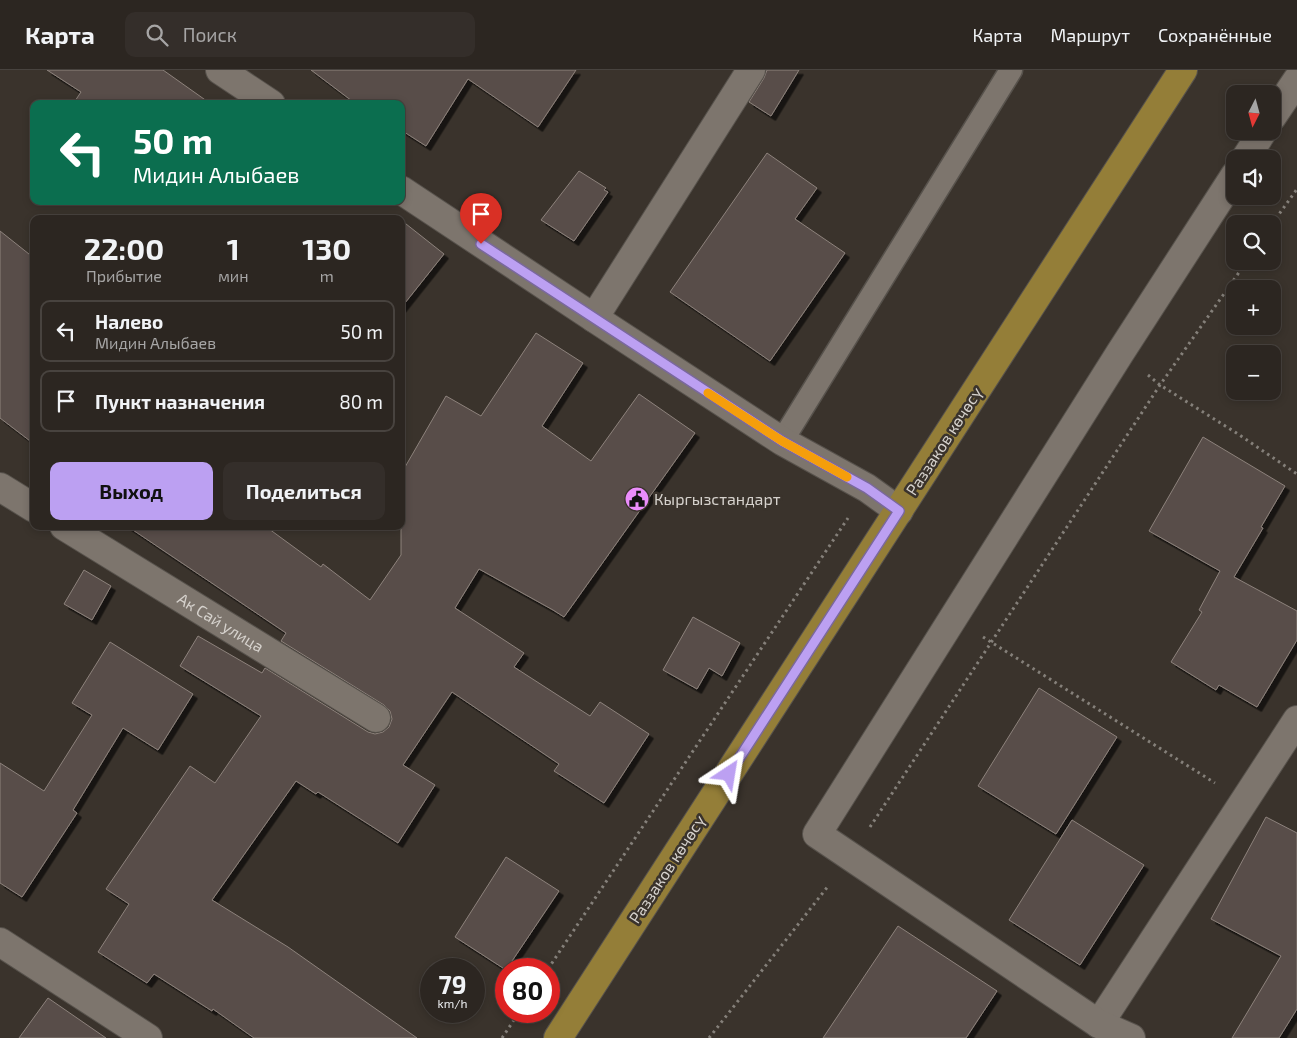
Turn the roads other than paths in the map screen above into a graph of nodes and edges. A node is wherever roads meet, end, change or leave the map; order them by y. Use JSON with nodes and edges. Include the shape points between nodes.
{"nodes":[{"id":1,"x":220,"y":70,"type":"edge"},
{"id":2,"x":751,"y":70,"type":"edge"},
{"id":3,"x":1011,"y":70,"type":"edge"},
{"id":4,"x":1183,"y":70,"type":"edge"},
{"id":5,"x":1297,"y":80,"type":"edge"},
{"id":6,"x":265,"y":100,"type":"edge"},
{"id":7,"x":1281,"y":104,"type":"edge"},
{"id":8,"x":1226,"y":189,"type":"edge"},
{"id":9,"x":405,"y":193,"type":"edge"},
{"id":10,"x":594,"y":318,"type":"junction"},
{"id":11,"x":782,"y":441,"type":"junction"},
{"id":12,"x":0,"y":487,"type":"edge"},
{"id":13,"x":30,"y":506,"type":"edge"},
{"id":14,"x":899,"y":511,"type":"junction"},
{"id":15,"x":70,"y":530,"type":"edge"},
{"id":16,"x":376,"y":718,"type":"dead end"},
{"id":17,"x":1297,"y":720,"type":"edge"},
{"id":18,"x":0,"y":942,"type":"edge"},
{"id":19,"x":1099,"y":1024,"type":"junction"},
{"id":20,"x":148,"y":1038,"type":"edge"},
{"id":21,"x":558,"y":1038,"type":"edge"},
{"id":22,"x":1131,"y":1038,"type":"edge"}],
"edges":[{"from":1,"to":6,"type":"street"},
{"from":2,"to":10,"type":"street"},
{"from":3,"to":11,"type":"lane"},
{"from":4,"to":14,"type":"highway","name":"Раззаков көчөсү"},
{"from":5,"to":7,"type":"street"},
{"from":8,"to":19,"type":"street","via":[[816,834]]},
{"from":9,"to":10,"type":"street"},
{"from":10,"to":11,"type":"street"},
{"from":11,"to":14,"type":"street","via":[[867,488]]},
{"from":12,"to":13,"type":"street"},
{"from":14,"to":21,"type":"highway","name":"Раззаков көчөсү"},
{"from":15,"to":16,"type":"street","name":"Ак Сай улица"},
{"from":17,"to":19,"type":"street"},
{"from":18,"to":20,"type":"street"},
{"from":19,"to":22,"type":"street"}]}
